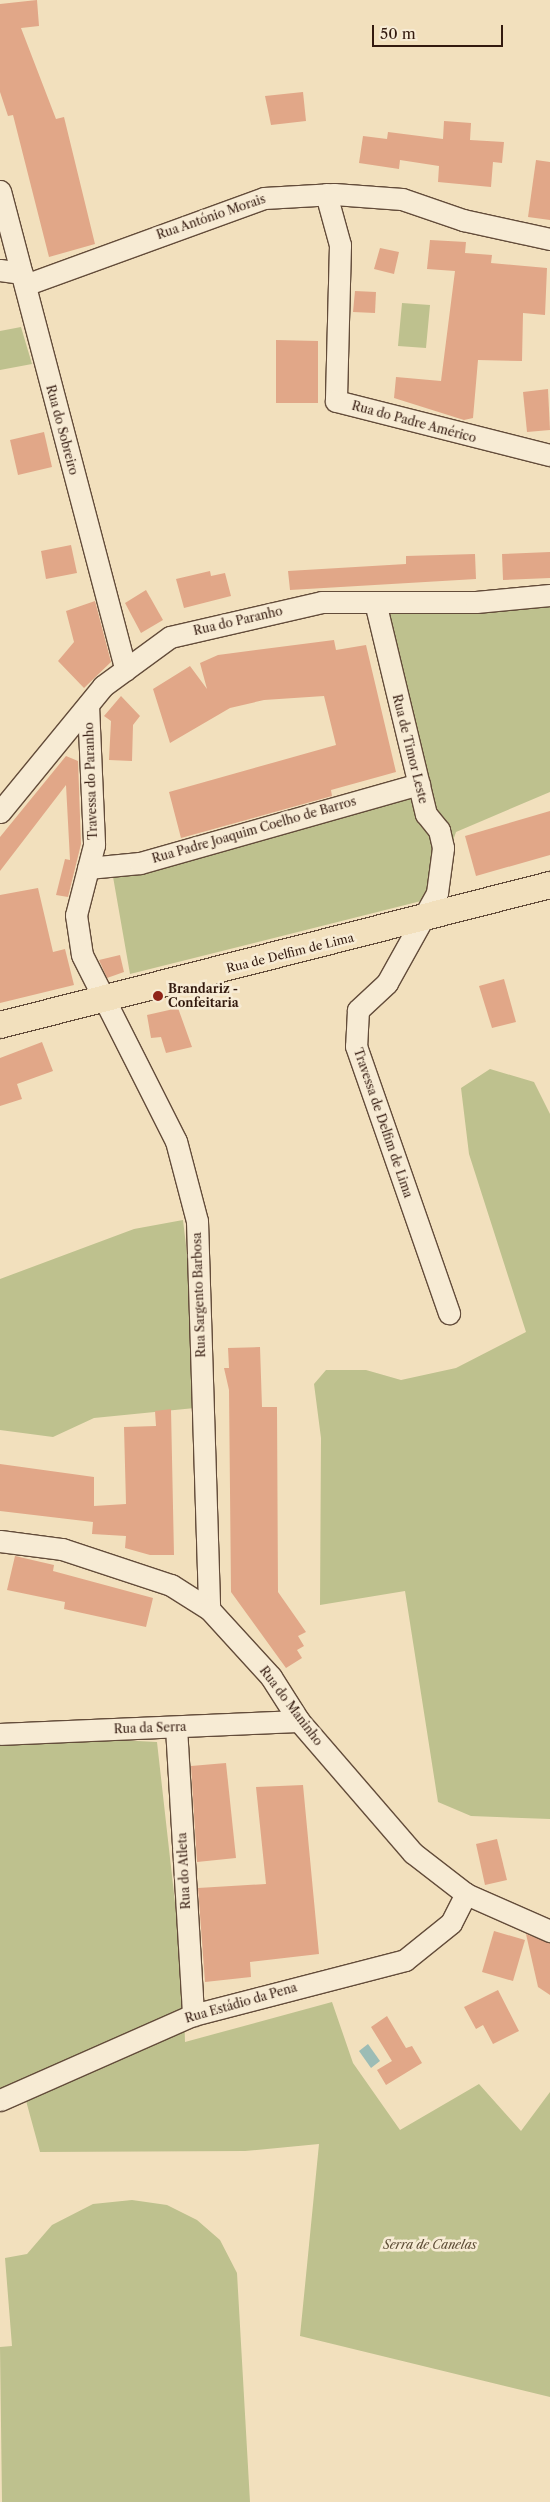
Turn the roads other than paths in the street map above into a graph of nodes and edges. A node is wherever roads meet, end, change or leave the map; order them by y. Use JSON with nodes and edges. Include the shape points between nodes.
{"nodes":[{"id":1,"x":0,"y":191,"type":"edge"},
{"id":2,"x":326,"y":194,"type":"junction"},
{"id":3,"x":550,"y":239,"type":"edge"},
{"id":4,"x":0,"y":270,"type":"edge"},
{"id":5,"x":23,"y":279,"type":"junction"},
{"id":6,"x":550,"y":455,"type":"edge"},
{"id":7,"x":550,"y":595,"type":"edge"},
{"id":8,"x":374,"y":602,"type":"junction"},
{"id":9,"x":126,"y":670,"type":"junction"},
{"id":10,"x":88,"y":705,"type":"junction"},
{"id":11,"x":419,"y":784,"type":"junction"},
{"id":12,"x":0,"y":812,"type":"edge"},
{"id":13,"x":88,"y":868,"type":"junction"},
{"id":14,"x":550,"y":885,"type":"edge"},
{"id":15,"x":423,"y":919,"type":"junction"},
{"id":16,"x":103,"y":1001,"type":"junction"},
{"id":17,"x":0,"y":1025,"type":"edge"},
{"id":18,"x":449,"y":1313,"type":"dead end"},
{"id":19,"x":0,"y":1541,"type":"edge"},
{"id":20,"x":209,"y":1609,"type":"junction"},
{"id":21,"x":299,"y":1721,"type":"junction"},
{"id":22,"x":176,"y":1727,"type":"junction"},
{"id":23,"x":0,"y":1734,"type":"edge"},
{"id":24,"x":466,"y":1894,"type":"junction"},
{"id":25,"x":550,"y":1931,"type":"edge"},
{"id":26,"x":192,"y":2015,"type":"junction"},
{"id":27,"x":0,"y":2100,"type":"edge"}],
"edges":[{"from":1,"to":5,"type":"street","name":"Rua do Sobreiro"},
{"from":2,"to":3,"type":"street","name":"Rua António Morais","via":[[402,199],[463,220]]},
{"from":2,"to":5,"type":"street","name":"Rua António Morais","via":[[264,198]]},
{"from":2,"to":6,"type":"street","name":"Rua do Padre Américo","via":[[340,245],[336,401]]},
{"from":4,"to":5,"type":"street"},
{"from":5,"to":9,"type":"street","name":"Rua do Sobreiro"},
{"from":7,"to":8,"type":"street","name":"Rua do Paranho","via":[[476,602]]},
{"from":8,"to":9,"type":"street","name":"Rua do Paranho","via":[[322,602],[170,637]]},
{"from":8,"to":11,"type":"street","name":"Rua de Timor Leste"},
{"from":9,"to":10,"type":"street","name":"Rua do Paranho"},
{"from":10,"to":12,"type":"street","name":"Rua do Paranho"},
{"from":10,"to":13,"type":"street","name":"Travessa do Paranho","via":[[94,845]]},
{"from":11,"to":13,"type":"street","name":"Rua Padre Joaquim Coelho de Barros","via":[[140,863]]},
{"from":11,"to":15,"type":"street","name":"Rua de Timor Leste","via":[[426,814],[439,830],[443,848],[437,893]]},
{"from":13,"to":16,"type":"street","name":"Travessa do Paranho","via":[[76,915],[82,955]]},
{"from":14,"to":15,"type":"main road","name":"Rua de Delfim de Lima"},
{"from":15,"to":16,"type":"main road","name":"Rua de Delfim de Lima"},
{"from":15,"to":18,"type":"street","name":"Travessa de Delfim de Lima","via":[[387,983],[358,1010],[356,1046]]},
{"from":16,"to":17,"type":"main road","name":"Rua de Delfim de Lima"},
{"from":16,"to":20,"type":"street","name":"Rua Sargento Barbosa","via":[[176,1141],[196,1221]]},
{"from":19,"to":20,"type":"street","name":"Rua do Maninho","via":[[62,1550],[162,1582]]},
{"from":20,"to":21,"type":"street","name":"Rua do Maninho","via":[[271,1677]]},
{"from":21,"to":22,"type":"street","name":"Rua da Serra"},
{"from":21,"to":24,"type":"street","name":"Rua do Maninho","via":[[414,1853]]},
{"from":22,"to":23,"type":"street","name":"Rua da Serra"},
{"from":22,"to":26,"type":"street","name":"Rua do Atleta"},
{"from":24,"to":25,"type":"street","name":"Rua do Maninho"},
{"from":24,"to":26,"type":"street","name":"Rua Estádio da Pena","via":[[451,1923],[405,1960]]},
{"from":26,"to":27,"type":"street","name":"Rua Estádio da Pena"}]}
